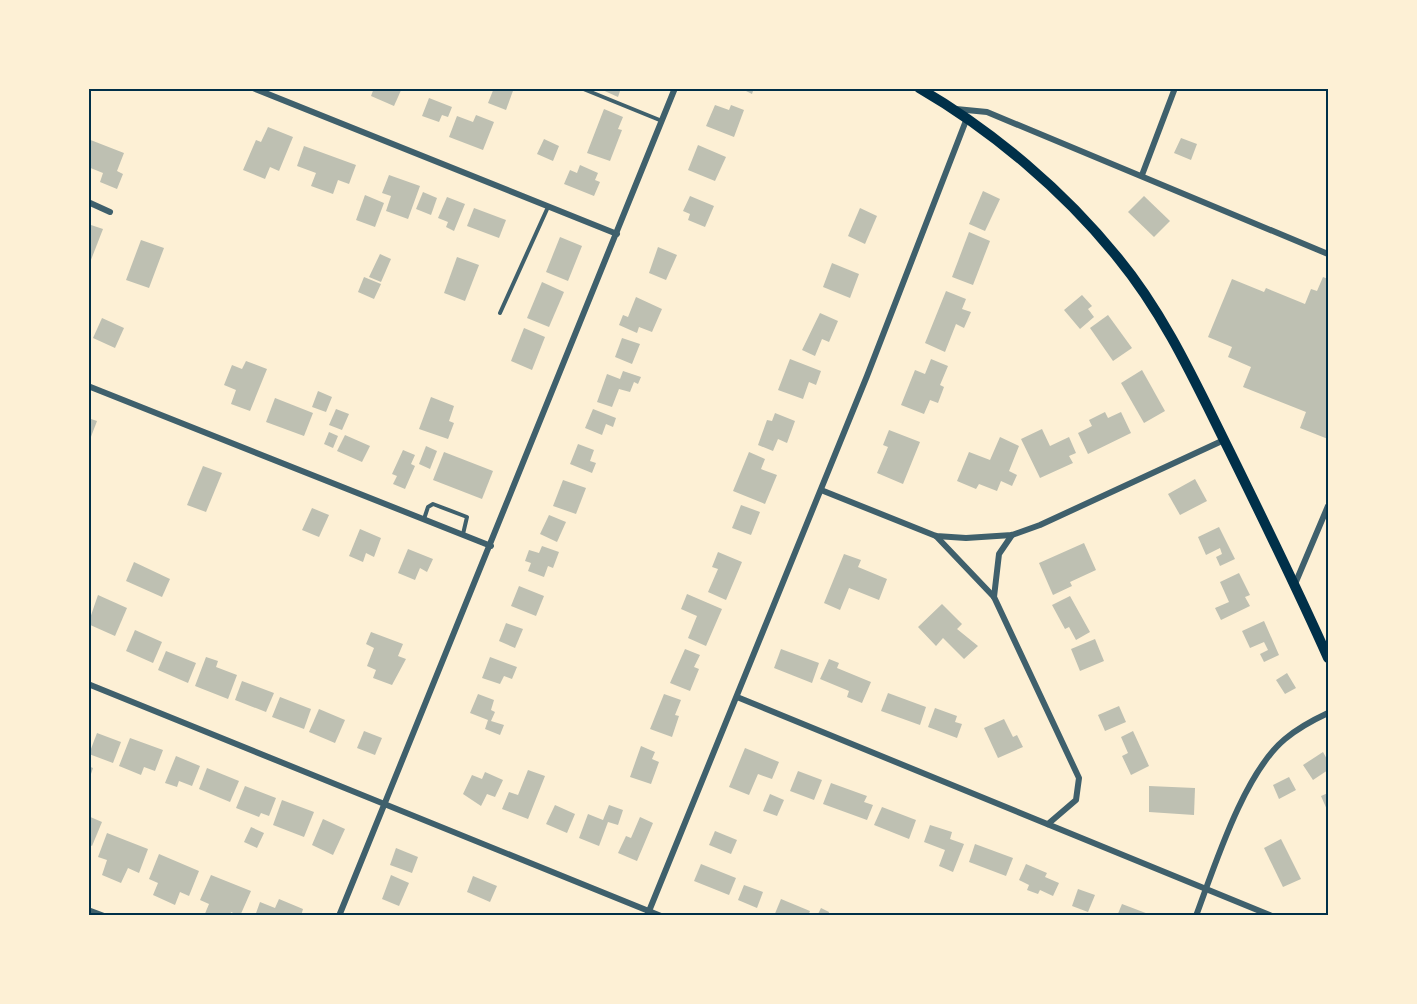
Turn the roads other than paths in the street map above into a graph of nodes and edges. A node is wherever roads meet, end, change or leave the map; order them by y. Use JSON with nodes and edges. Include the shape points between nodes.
{"nodes":[{"id":1,"x":253,"y":88,"type":"edge"},
{"id":2,"x":581,"y":88,"type":"edge"},
{"id":3,"x":675,"y":88,"type":"edge"},
{"id":4,"x":919,"y":88,"type":"edge"},
{"id":5,"x":1175,"y":88,"type":"edge"},
{"id":6,"x":954,"y":108,"type":"junction"},
{"id":7,"x":967,"y":118,"type":"junction"},
{"id":8,"x":662,"y":121,"type":"junction"},
{"id":9,"x":1142,"y":175,"type":"junction"},
{"id":10,"x":88,"y":202,"type":"edge"},
{"id":11,"x":548,"y":207,"type":"junction"},
{"id":12,"x":110,"y":212,"type":"dead end"},
{"id":13,"x":617,"y":234,"type":"junction"},
{"id":14,"x":1329,"y":254,"type":"edge"},
{"id":15,"x":500,"y":313,"type":"dead end"},
{"id":16,"x":88,"y":386,"type":"edge"},
{"id":17,"x":1224,"y":440,"type":"junction"},
{"id":18,"x":821,"y":490,"type":"junction"},
{"id":19,"x":1329,"y":506,"type":"edge"},
{"id":20,"x":423,"y":519,"type":"junction"},
{"id":21,"x":463,"y":535,"type":"junction"},
{"id":22,"x":1012,"y":535,"type":"junction"},
{"id":23,"x":936,"y":536,"type":"junction"},
{"id":24,"x":491,"y":546,"type":"junction"},
{"id":25,"x":1295,"y":584,"type":"junction"},
{"id":26,"x":994,"y":597,"type":"junction"},
{"id":27,"x":1329,"y":658,"type":"edge"},
{"id":28,"x":88,"y":684,"type":"edge"},
{"id":29,"x":737,"y":697,"type":"junction"},
{"id":30,"x":1329,"y":713,"type":"edge"},
{"id":31,"x":386,"y":804,"type":"junction"},
{"id":32,"x":1048,"y":824,"type":"junction"},
{"id":33,"x":1206,"y":889,"type":"junction"},
{"id":34,"x":88,"y":910,"type":"edge"},
{"id":35,"x":648,"y":913,"type":"edge"},
{"id":36,"x":104,"y":915,"type":"edge"},
{"id":37,"x":339,"y":915,"type":"edge"},
{"id":38,"x":660,"y":915,"type":"edge"},
{"id":39,"x":1196,"y":915,"type":"edge"},
{"id":40,"x":1272,"y":915,"type":"edge"}],
"edges":[{"from":1,"to":11,"type":"street"},
{"from":2,"to":8,"type":"lane"},
{"from":3,"to":8,"type":"street"},
{"from":4,"to":6,"type":"main road"},
{"from":5,"to":9,"type":"street"},
{"from":6,"to":7,"type":"main road"},
{"from":6,"to":9,"type":"street","via":[[987,112]]},
{"from":7,"to":17,"type":"main road","via":[[1027,165],[1118,258],[1182,356]]},
{"from":7,"to":18,"type":"street"},
{"from":8,"to":13,"type":"street"},
{"from":9,"to":14,"type":"street"},
{"from":10,"to":12,"type":"street"},
{"from":11,"to":13,"type":"street"},
{"from":11,"to":15,"type":"lane"},
{"from":13,"to":24,"type":"street"},
{"from":16,"to":20,"type":"street"},
{"from":17,"to":22,"type":"street"},
{"from":17,"to":25,"type":"main road"},
{"from":18,"to":23,"type":"street"},
{"from":18,"to":29,"type":"street"},
{"from":19,"to":25,"type":"street"},
{"from":20,"to":21,"type":"street"},
{"from":20,"to":21,"type":"lane","via":[[433,504],[467,517]]},
{"from":21,"to":24,"type":"street"},
{"from":22,"to":23,"type":"street"},
{"from":22,"to":26,"type":"street","via":[[999,554]]},
{"from":23,"to":26,"type":"street"},
{"from":24,"to":31,"type":"street"},
{"from":25,"to":27,"type":"main road"},
{"from":26,"to":32,"type":"street","via":[[1079,778],[1076,800]]},
{"from":28,"to":31,"type":"street"},
{"from":29,"to":32,"type":"street"},
{"from":29,"to":35,"type":"street"},
{"from":30,"to":33,"type":"street","via":[[1284,740],[1263,764],[1246,793]]},
{"from":31,"to":35,"type":"street"},
{"from":31,"to":37,"type":"street"},
{"from":32,"to":33,"type":"street"},
{"from":33,"to":39,"type":"street"},
{"from":33,"to":40,"type":"street"},
{"from":34,"to":36,"type":"street"},
{"from":35,"to":38,"type":"street"}]}
